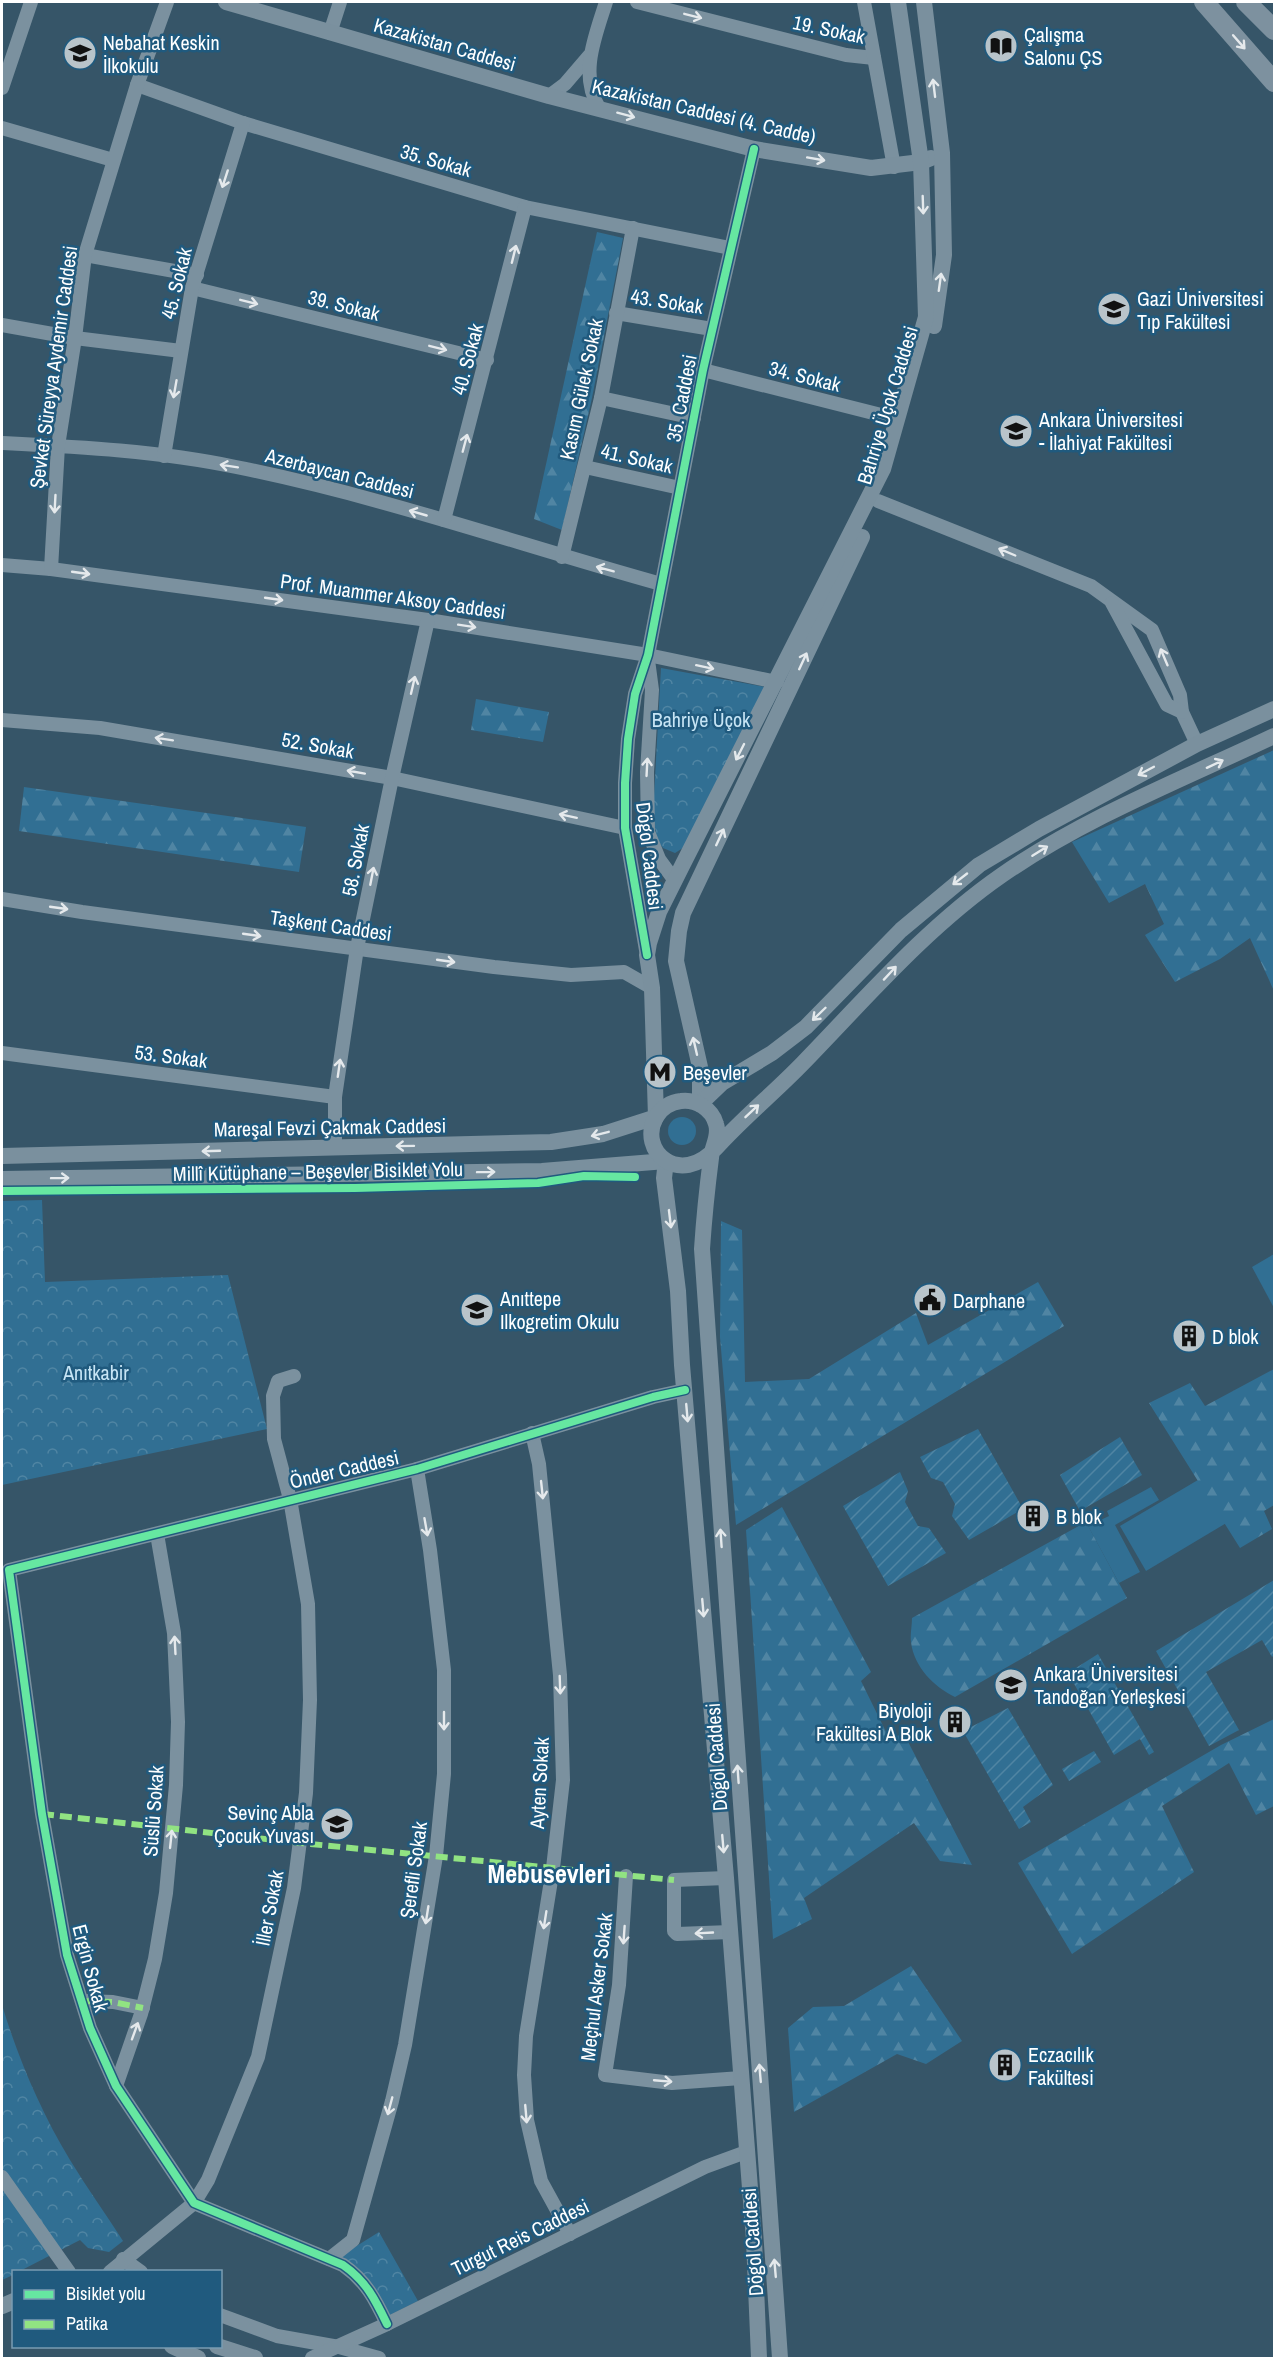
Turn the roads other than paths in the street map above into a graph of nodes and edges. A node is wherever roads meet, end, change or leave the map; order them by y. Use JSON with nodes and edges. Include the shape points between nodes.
{"nodes":[{"id":1,"x":31,"y":2,"type":"edge"},
{"id":2,"x":167,"y":2,"type":"edge"},
{"id":3,"x":226,"y":2,"type":"edge"},
{"id":4,"x":340,"y":2,"type":"edge"},
{"id":5,"x":606,"y":2,"type":"edge"},
{"id":6,"x":637,"y":2,"type":"edge"},
{"id":7,"x":864,"y":2,"type":"edge"},
{"id":8,"x":897,"y":2,"type":"edge"},
{"id":9,"x":924,"y":2,"type":"edge"},
{"id":10,"x":1204,"y":2,"type":"edge"},
{"id":11,"x":1246,"y":2,"type":"edge"},
{"id":12,"x":1254,"y":2,"type":"edge"},
{"id":13,"x":1272,"y":26,"type":"edge"},
{"id":14,"x":330,"y":33,"type":"junction"},
{"id":15,"x":2,"y":42,"type":"edge"},
{"id":16,"x":15,"y":46,"type":"junction"},
{"id":17,"x":589,"y":56,"type":"junction"},
{"id":18,"x":874,"y":58,"type":"junction"},
{"id":19,"x":1275,"y":82,"type":"edge"},
{"id":20,"x":138,"y":85,"type":"junction"},
{"id":21,"x":2,"y":88,"type":"edge"},
{"id":22,"x":549,"y":96,"type":"junction"},
{"id":23,"x":599,"y":108,"type":"junction"},
{"id":24,"x":243,"y":123,"type":"junction"},
{"id":25,"x":2,"y":128,"type":"edge"},
{"id":26,"x":754,"y":148,"type":"junction"},
{"id":27,"x":942,"y":153,"type":"junction"},
{"id":28,"x":113,"y":160,"type":"junction"},
{"id":29,"x":921,"y":162,"type":"junction"},
{"id":30,"x":894,"y":167,"type":"junction"},
{"id":31,"x":525,"y":207,"type":"junction"},
{"id":32,"x":633,"y":228,"type":"junction"},
{"id":33,"x":730,"y":248,"type":"junction"},
{"id":34,"x":85,"y":255,"type":"junction"},
{"id":35,"x":195,"y":281,"type":"junction"},
{"id":36,"x":616,"y":313,"type":"junction"},
{"id":37,"x":2,"y":325,"type":"edge"},
{"id":38,"x":712,"y":328,"type":"junction"},
{"id":39,"x":75,"y":338,"type":"junction"},
{"id":40,"x":181,"y":351,"type":"junction"},
{"id":41,"x":487,"y":360,"type":"junction"},
{"id":42,"x":703,"y":370,"type":"junction"},
{"id":43,"x":601,"y":398,"type":"junction"},
{"id":44,"x":694,"y":418,"type":"junction"},
{"id":45,"x":897,"y":419,"type":"junction"},
{"id":46,"x":2,"y":443,"type":"edge"},
{"id":47,"x":58,"y":446,"type":"junction"},
{"id":48,"x":164,"y":456,"type":"junction"},
{"id":49,"x":585,"y":467,"type":"junction"},
{"id":50,"x":680,"y":488,"type":"junction"},
{"id":51,"x":879,"y":501,"type":"junction"},
{"id":52,"x":444,"y":520,"type":"junction"},
{"id":53,"x":562,"y":557,"type":"junction"},
{"id":54,"x":2,"y":565,"type":"edge"},
{"id":55,"x":51,"y":569,"type":"junction"},
{"id":56,"x":662,"y":584,"type":"junction"},
{"id":57,"x":1110,"y":600,"type":"junction"},
{"id":58,"x":428,"y":620,"type":"junction"},
{"id":59,"x":1152,"y":630,"type":"junction"},
{"id":60,"x":1134,"y":647,"type":"junction"},
{"id":61,"x":648,"y":655,"type":"junction"},
{"id":62,"x":777,"y":682,"type":"junction"},
{"id":63,"x":1275,"y":709,"type":"edge"},
{"id":64,"x":1182,"y":712,"type":"junction"},
{"id":65,"x":2,"y":720,"type":"edge"},
{"id":66,"x":1275,"y":736,"type":"edge"},
{"id":67,"x":1197,"y":744,"type":"junction"},
{"id":68,"x":392,"y":778,"type":"junction"},
{"id":69,"x":625,"y":828,"type":"junction"},
{"id":70,"x":675,"y":881,"type":"junction"},
{"id":71,"x":694,"y":890,"type":"junction"},
{"id":72,"x":2,"y":899,"type":"edge"},
{"id":73,"x":357,"y":948,"type":"junction"},
{"id":74,"x":647,"y":955,"type":"junction"},
{"id":75,"x":652,"y":988,"type":"junction"},
{"id":76,"x":2,"y":1053,"type":"edge"},
{"id":77,"x":335,"y":1097,"type":"junction"},
{"id":78,"x":700,"y":1104,"type":"junction"},
{"id":79,"x":656,"y":1117,"type":"junction"},
{"id":80,"x":336,"y":1148,"type":"junction"},
{"id":81,"x":711,"y":1153,"type":"junction"},
{"id":82,"x":2,"y":1156,"type":"edge"},
{"id":83,"x":666,"y":1161,"type":"junction"},
{"id":84,"x":2,"y":1179,"type":"edge"},
{"id":85,"x":294,"y":1376,"type":"dead end"},
{"id":86,"x":685,"y":1390,"type":"junction"},
{"id":87,"x":532,"y":1433,"type":"junction"},
{"id":88,"x":417,"y":1469,"type":"junction"},
{"id":89,"x":290,"y":1499,"type":"junction"},
{"id":90,"x":157,"y":1534,"type":"junction"},
{"id":91,"x":9,"y":1570,"type":"joint"},
{"id":92,"x":626,"y":1876,"type":"dead end"},
{"id":93,"x":726,"y":1878,"type":"junction"},
{"id":94,"x":730,"y":1932,"type":"junction"},
{"id":95,"x":82,"y":2001,"type":"junction"},
{"id":96,"x":142,"y":2008,"type":"junction"},
{"id":97,"x":741,"y":2078,"type":"junction"},
{"id":98,"x":116,"y":2086,"type":"junction"},
{"id":99,"x":746,"y":2152,"type":"junction"},
{"id":100,"x":2,"y":2176,"type":"edge"},
{"id":101,"x":194,"y":2203,"type":"junction"},
{"id":102,"x":570,"y":2234,"type":"junction"},
{"id":103,"x":123,"y":2259,"type":"junction"},
{"id":104,"x":329,"y":2259,"type":"junction"},
{"id":105,"x":68,"y":2270,"type":"edge"},
{"id":106,"x":111,"y":2270,"type":"edge"},
{"id":107,"x":140,"y":2270,"type":"edge"},
{"id":108,"x":222,"y":2316,"type":"edge"},
{"id":109,"x":387,"y":2324,"type":"junction"},
{"id":110,"x":780,"y":2326,"type":"junction"},
{"id":111,"x":339,"y":2347,"type":"junction"},
{"id":112,"x":176,"y":2348,"type":"edge"},
{"id":113,"x":222,"y":2348,"type":"edge"},
{"id":114,"x":198,"y":2358,"type":"edge"},
{"id":115,"x":255,"y":2358,"type":"edge"},
{"id":116,"x":312,"y":2358,"type":"edge"},
{"id":117,"x":379,"y":2358,"type":"edge"},
{"id":118,"x":759,"y":2358,"type":"edge"},
{"id":119,"x":780,"y":2358,"type":"edge"},
{"id":120,"x":788,"y":2358,"type":"edge"}],
"edges":[{"from":1,"to":16,"type":"street"},
{"from":2,"to":20,"type":"street","name":"Şevket Süreyya Aydemir Caddesi"},
{"from":3,"to":14,"type":"main road","name":"Kazakistan Caddesi"},
{"from":4,"to":14,"type":"street"},
{"from":5,"to":17,"type":"street"},
{"from":6,"to":18,"type":"street","name":"19. Sokak","one_way":true,"via":[[846,56]]},
{"from":7,"to":18,"type":"street"},
{"from":8,"to":29,"type":"main road","name":"Bahriye Üçok Caddesi"},
{"from":27,"to":9,"type":"main road","name":"Bahriye Üçok Caddesi","one_way":true},
{"from":10,"to":19,"type":"highway","one_way":true},
{"from":11,"to":13,"type":"highway"},
{"from":12,"to":13,"type":"highway"},
{"from":14,"to":22,"type":"main road","name":"Kazakistan Caddesi"},
{"from":15,"to":16,"type":"street"},
{"from":16,"to":21,"type":"street"},
{"from":17,"to":22,"type":"street"},
{"from":17,"to":23,"type":"street","via":[[592,92]]},
{"from":18,"to":30,"type":"street"},
{"from":20,"to":24,"type":"street","name":"35. Sokak"},
{"from":20,"to":28,"type":"street","name":"Şevket Süreyya Aydemir Caddesi"},
{"from":22,"to":23,"type":"main road","name":"Kazakistan Caddesi (4. Cadde)"},
{"from":23,"to":26,"type":"main road","name":"Kazakistan Caddesi (4. Cadde)","one_way":true},
{"from":24,"to":31,"type":"street","name":"35. Sokak"},
{"from":24,"to":35,"type":"street","name":"45. Sokak","one_way":true},
{"from":25,"to":28,"type":"street"},
{"from":26,"to":30,"type":"main road","name":"Kazakistan Caddesi (4. Cadde)","one_way":true,"via":[[871,168]]},
{"from":26,"to":33,"type":"street","name":"35. Caddesi"},
{"from":27,"to":29,"type":"main road","name":"Kazakistan Caddesi (4. Cadde)"},
{"from":51,"to":27,"type":"main road","name":"Bahriye Üçok Caddesi","one_way":true,"via":[[934,328],[944,255]]},
{"from":28,"to":34,"type":"street","name":"Şevket Süreyya Aydemir Caddesi"},
{"from":29,"to":30,"type":"main road","name":"Kazakistan Caddesi (4. Cadde)"},
{"from":29,"to":45,"type":"main road","name":"Bahriye Üçok Caddesi","one_way":true,"via":[[926,317]]},
{"from":31,"to":32,"type":"street","name":"35. Sokak"},
{"from":41,"to":31,"type":"street","name":"40. Sokak","one_way":true},
{"from":32,"to":33,"type":"street","name":"35. Sokak"},
{"from":32,"to":36,"type":"street","name":"Kasım Gülek Sokak"},
{"from":33,"to":38,"type":"street","name":"35. Caddesi"},
{"from":34,"to":35,"type":"street","name":"39. Sokak"},
{"from":34,"to":39,"type":"street","name":"Şevket Süreyya Aydemir Caddesi"},
{"from":35,"to":40,"type":"street","name":"45. Sokak"},
{"from":35,"to":41,"type":"street","name":"39. Sokak","one_way":true},
{"from":36,"to":38,"type":"street","name":"43. Sokak"},
{"from":36,"to":43,"type":"street","name":"Kasım Gülek Sokak"},
{"from":37,"to":39,"type":"street"},
{"from":38,"to":42,"type":"street","name":"35. Caddesi"},
{"from":39,"to":40,"type":"street"},
{"from":39,"to":47,"type":"street","name":"Şevket Süreyya Aydemir Caddesi"},
{"from":40,"to":48,"type":"street","name":"45. Sokak","one_way":true},
{"from":52,"to":41,"type":"street","name":"40. Sokak","one_way":true},
{"from":42,"to":44,"type":"street","name":"35. Caddesi"},
{"from":42,"to":45,"type":"street","name":"34. Sokak"},
{"from":43,"to":44,"type":"street"},
{"from":43,"to":49,"type":"street","name":"Kasım Gülek Sokak"},
{"from":44,"to":50,"type":"street","name":"35. Caddesi"},
{"from":45,"to":62,"type":"main road","name":"Bahriye Üçok Caddesi","via":[[883,469]]},
{"from":46,"to":47,"type":"street","name":"Azerbaycan Caddesi"},
{"from":47,"to":48,"type":"street","name":"Azerbaycan Caddesi"},
{"from":47,"to":55,"type":"street","name":"Şevket Süreyya Aydemir Caddesi","one_way":true},
{"from":52,"to":48,"type":"street","name":"Azerbaycan Caddesi","one_way":true,"via":[[236,467]]},
{"from":49,"to":50,"type":"street","name":"41. Sokak"},
{"from":49,"to":53,"type":"street","name":"Kasım Gülek Sokak"},
{"from":50,"to":56,"type":"street","name":"35. Caddesi"},
{"from":57,"to":51,"type":"street","one_way":true,"via":[[1091,586]]},
{"from":71,"to":51,"type":"main road","name":"Bahriye Üçok Caddesi","one_way":true},
{"from":52,"to":53,"type":"street","name":"Azerbaycan Caddesi"},
{"from":56,"to":53,"type":"street","name":"Azerbaycan Caddesi","one_way":true},
{"from":54,"to":55,"type":"street","name":"Prof. Muammer Aksoy Caddesi"},
{"from":55,"to":58,"type":"street","name":"Prof. Muammer Aksoy Caddesi","one_way":true},
{"from":56,"to":61,"type":"street","name":"35. Caddesi"},
{"from":57,"to":59,"type":"street"},
{"from":57,"to":60,"type":"street"},
{"from":58,"to":61,"type":"street","name":"Prof. Muammer Aksoy Caddesi","one_way":true},
{"from":68,"to":58,"type":"street","name":"58. Sokak","one_way":true},
{"from":59,"to":60,"type":"street"},
{"from":64,"to":59,"type":"street","one_way":true,"via":[[1180,696]]},
{"from":60,"to":64,"type":"street","via":[[1167,705]]},
{"from":61,"to":62,"type":"street","name":"Prof. Muammer Aksoy Caddesi","one_way":true},
{"from":61,"to":69,"type":"street","name":"Dögol Caddesi","via":[[635,694],[628,739]]},
{"from":70,"to":61,"type":"street","name":"Dögol Caddesi","one_way":true,"via":[[659,859],[648,832],[652,690]]},
{"from":62,"to":70,"type":"main road","name":"Bahriye Üçok Caddesi","one_way":true},
{"from":63,"to":67,"type":"main road"},
{"from":64,"to":67,"type":"street"},
{"from":68,"to":65,"type":"street","name":"52. Sokak","one_way":true,"via":[[100,728]]},
{"from":81,"to":66,"type":"main road","one_way":true,"via":[[928,933],[1004,873],[1092,821]]},
{"from":67,"to":78,"type":"main road","one_way":true,"via":[[979,865],[901,930],[806,1027],[722,1083]]},
{"from":69,"to":68,"type":"street","name":"52. Sokak","one_way":true},
{"from":73,"to":68,"type":"street","name":"58. Sokak","one_way":true},
{"from":69,"to":74,"type":"street","name":"Dögol Caddesi"},
{"from":70,"to":71,"type":"main road","name":"Dögol Caddesi"},
{"from":70,"to":74,"type":"main road","name":"Dögol Caddesi","via":[[659,912]]},
{"from":78,"to":71,"type":"main road","name":"Dögol Caddesi","one_way":true,"via":[[700,1067],[676,961],[683,913]]},
{"from":72,"to":73,"type":"street","name":"Taşkent Caddesi","one_way":true},
{"from":73,"to":75,"type":"street","name":"Taşkent Caddesi","one_way":true,"via":[[571,975],[624,972]]},
{"from":77,"to":73,"type":"street","name":"58. Sokak","one_way":true},
{"from":74,"to":75,"type":"main road","name":"Dögol Caddesi"},
{"from":75,"to":79,"type":"main road","name":"Dögol Caddesi"},
{"from":76,"to":77,"type":"street","name":"53. Sokak"},
{"from":77,"to":80,"type":"street","name":"58. Sokak"},
{"from":78,"to":79,"type":"main road","via":[[670,1104]]},
{"from":78,"to":81,"type":"main road","via":[[717,1125]]},
{"from":79,"to":80,"type":"main road","name":"Mareşal Fevzi Çakmak Caddesi","one_way":true,"via":[[603,1134],[551,1142]]},
{"from":79,"to":83,"type":"main road","via":[[652,1138]]},
{"from":80,"to":82,"type":"main road","name":"Mareşal Fevzi Çakmak Caddesi","one_way":true},
{"from":81,"to":83,"type":"main road","via":[[693,1166],[681,1167]]},
{"from":110,"to":81,"type":"main road","name":"Dögol Caddesi","one_way":true,"via":[[703,1261]]},
{"from":84,"to":83,"type":"main road","one_way":true,"via":[[542,1171]]},
{"from":83,"to":86,"type":"main road","name":"Dögol Caddesi","one_way":true,"via":[[664,1178]]},
{"from":85,"to":89,"type":"street","name":"İller Sokak","via":[[278,1381],[273,1396],[274,1439]]},
{"from":86,"to":87,"type":"street","name":"Önder Caddesi"},
{"from":86,"to":93,"type":"main road","name":"Dögol Caddesi","one_way":true},
{"from":87,"to":88,"type":"street","name":"Önder Caddesi"},
{"from":87,"to":102,"type":"street","name":"Ayten Sokak","one_way":true,"via":[[539,1464],[560,1675],[562,1780],[554,1868],[526,2036],[526,2121],[541,2181]]},
{"from":88,"to":89,"type":"street","name":"Önder Caddesi"},
{"from":88,"to":104,"type":"street","name":"Şerefli Sokak","one_way":true,"via":[[444,1670],[444,1774],[436,1856],[392,2101],[353,2240]]},
{"from":89,"to":90,"type":"street","name":"Önder Caddesi"},
{"from":89,"to":101,"type":"street","name":"İller Sokak","via":[[308,1616],[310,1700],[306,1793],[294,1888],[258,2057],[208,2180]]},
{"from":90,"to":91,"type":"street","name":"Önder Caddesi"},
{"from":96,"to":90,"type":"street","name":"Süslü Sokak","one_way":true,"via":[[166,1893],[176,1785],[174,1633]]},
{"from":91,"to":95,"type":"street","name":"Ergin Sokak","via":[[42,1814],[67,1955]]},
{"from":92,"to":97,"type":"street","name":"Meçhul Asker Sokak","one_way":true,"via":[[619,1985],[605,2075],[672,2083]]},
{"from":93,"to":94,"type":"main road","name":"Dögol Caddesi"},
{"from":94,"to":93,"type":"street","one_way":true,"via":[[674,1931],[674,1880]]},
{"from":94,"to":97,"type":"main road","name":"Dögol Caddesi"},
{"from":95,"to":96,"type":"street"},
{"from":95,"to":98,"type":"street","name":"Ergin Sokak"},
{"from":98,"to":96,"type":"street","name":"Süslü Sokak","one_way":true},
{"from":97,"to":99,"type":"main road","name":"Dögol Caddesi"},
{"from":98,"to":101,"type":"street","name":"Ergin Sokak"},
{"from":99,"to":102,"type":"street","name":"Turgut Reis Caddesi","via":[[705,2167]]},
{"from":99,"to":118,"type":"main road","name":"Dögol Caddesi"},
{"from":100,"to":105,"type":"street"},
{"from":101,"to":103,"type":"street","name":"İller Sokak"},
{"from":101,"to":104,"type":"street"},
{"from":102,"to":109,"type":"street","name":"Turgut Reis Caddesi"},
{"from":103,"to":106,"type":"street","name":"İller Sokak"},
{"from":103,"to":107,"type":"street"},
{"from":104,"to":109,"type":"street","via":[[358,2275]]},
{"from":108,"to":111,"type":"street","via":[[277,2336]]},
{"from":109,"to":111,"type":"street","name":"Turgut Reis Caddesi"},
{"from":110,"to":119,"type":"main road","name":"Dögol Caddesi"},
{"from":110,"to":120,"type":"main road"},
{"from":111,"to":116,"type":"street","name":"Turgut Reis Caddesi"},
{"from":111,"to":117,"type":"street"},
{"from":112,"to":114,"type":"main road"},
{"from":113,"to":115,"type":"main road"}]}
